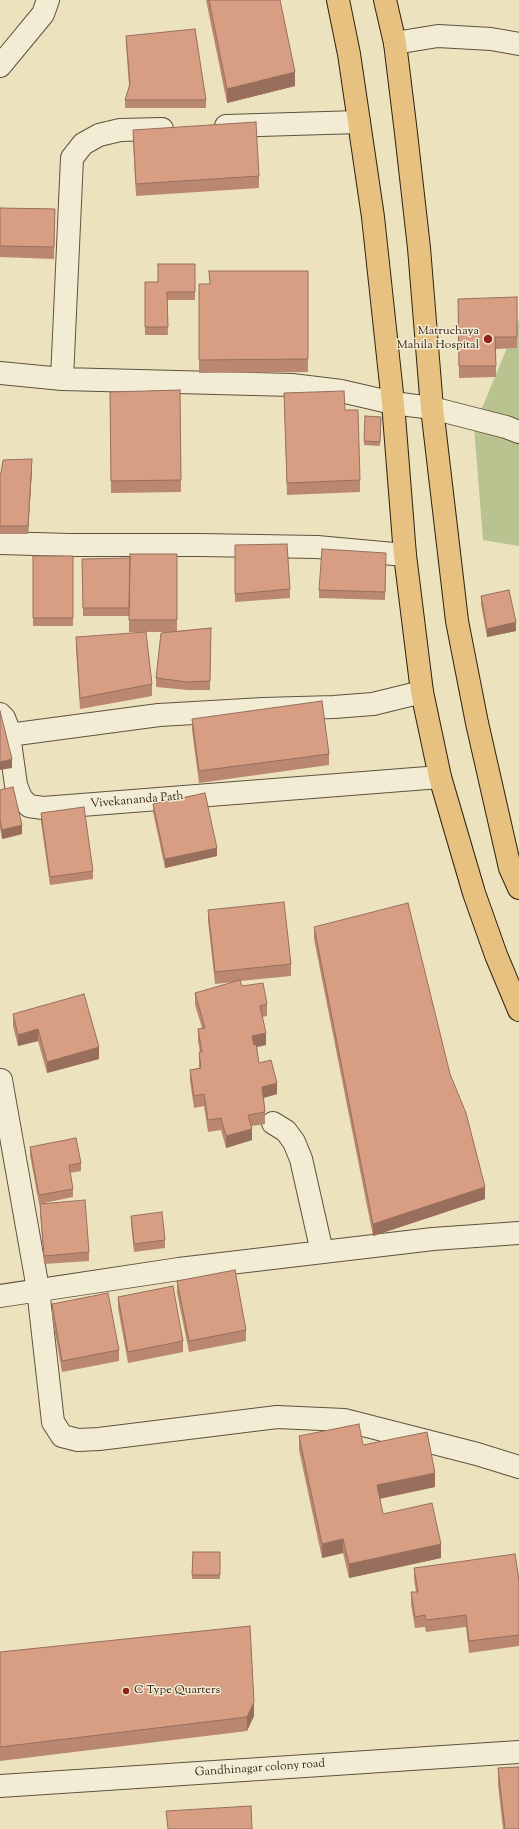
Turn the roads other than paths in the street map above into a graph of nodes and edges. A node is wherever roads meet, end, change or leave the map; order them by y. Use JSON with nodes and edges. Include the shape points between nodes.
{"nodes":[{"id":1,"x":48,"y":0,"type":"edge"},
{"id":2,"x":338,"y":0,"type":"edge"},
{"id":3,"x":385,"y":0,"type":"edge"},
{"id":4,"x":395,"y":43,"type":"junction"},
{"id":5,"x":519,"y":44,"type":"edge"},
{"id":6,"x":0,"y":66,"type":"edge"},
{"id":7,"x":359,"y":122,"type":"junction"},
{"id":8,"x":208,"y":127,"type":"edge"},
{"id":9,"x":184,"y":128,"type":"edge"},
{"id":10,"x":0,"y":373,"type":"edge"},
{"id":11,"x":62,"y":379,"type":"junction"},
{"id":12,"x":393,"y":403,"type":"junction"},
{"id":13,"x":432,"y":408,"type":"junction"},
{"id":14,"x":519,"y":432,"type":"edge"},
{"id":15,"x":0,"y":543,"type":"edge"},
{"id":16,"x":406,"y":555,"type":"junction"},
{"id":17,"x":422,"y":692,"type":"junction"},
{"id":18,"x":0,"y":714,"type":"edge"},
{"id":19,"x":9,"y":735,"type":"junction"},
{"id":20,"x":440,"y":777,"type":"junction"},
{"id":21,"x":519,"y":888,"type":"edge"},
{"id":22,"x":519,"y":1010,"type":"edge"},
{"id":23,"x":1,"y":1080,"type":"edge"},
{"id":24,"x":273,"y":1123,"type":"dead end"},
{"id":25,"x":519,"y":1233,"type":"edge"},
{"id":26,"x":322,"y":1252,"type":"junction"},
{"id":27,"x":38,"y":1289,"type":"junction"},
{"id":28,"x":0,"y":1296,"type":"edge"},
{"id":29,"x":519,"y":1467,"type":"edge"},
{"id":30,"x":519,"y":1752,"type":"edge"},
{"id":31,"x":0,"y":1786,"type":"edge"}],
"edges":[{"from":1,"to":6,"type":"street","via":[[43,14]]},
{"from":2,"to":7,"type":"main road"},
{"from":3,"to":4,"type":"main road"},
{"from":4,"to":5,"type":"street","via":[[438,36],[491,39]]},
{"from":4,"to":13,"type":"main road","via":[[418,248]]},
{"from":7,"to":8,"type":"street"},
{"from":7,"to":12,"type":"main road","via":[[373,217]]},
{"from":9,"to":11,"type":"street","via":[[120,130],[99,135],[83,144],[72,158]]},
{"from":10,"to":11,"type":"street"},
{"from":11,"to":12,"type":"street","via":[[292,385],[341,391]]},
{"from":12,"to":13,"type":"street"},
{"from":12,"to":16,"type":"main road"},
{"from":13,"to":14,"type":"street"},
{"from":13,"to":21,"type":"main road","via":[[457,620],[477,723],[509,860]]},
{"from":15,"to":16,"type":"street","via":[[317,547]]},
{"from":16,"to":17,"type":"main road"},
{"from":17,"to":19,"type":"street","via":[[372,704],[160,715]]},
{"from":17,"to":20,"type":"main road"},
{"from":18,"to":19,"type":"street","name":"Vivekananda Path","via":[[4,718]]},
{"from":19,"to":20,"type":"street","name":"Vivekananda Path","via":[[16,785],[21,798],[29,806],[43,808]]},
{"from":20,"to":22,"type":"main road","via":[[474,894]]},
{"from":23,"to":27,"type":"street"},
{"from":24,"to":26,"type":"street","via":[[286,1131],[301,1159]]},
{"from":25,"to":26,"type":"street","via":[[433,1239]]},
{"from":26,"to":27,"type":"street"},
{"from":27,"to":28,"type":"street"},
{"from":27,"to":29,"type":"street","via":[[53,1422],[62,1436],[78,1440],[99,1439],[277,1417],[344,1420]]},
{"from":30,"to":31,"type":"street","name":"Gandhinagar colony road"}]}
